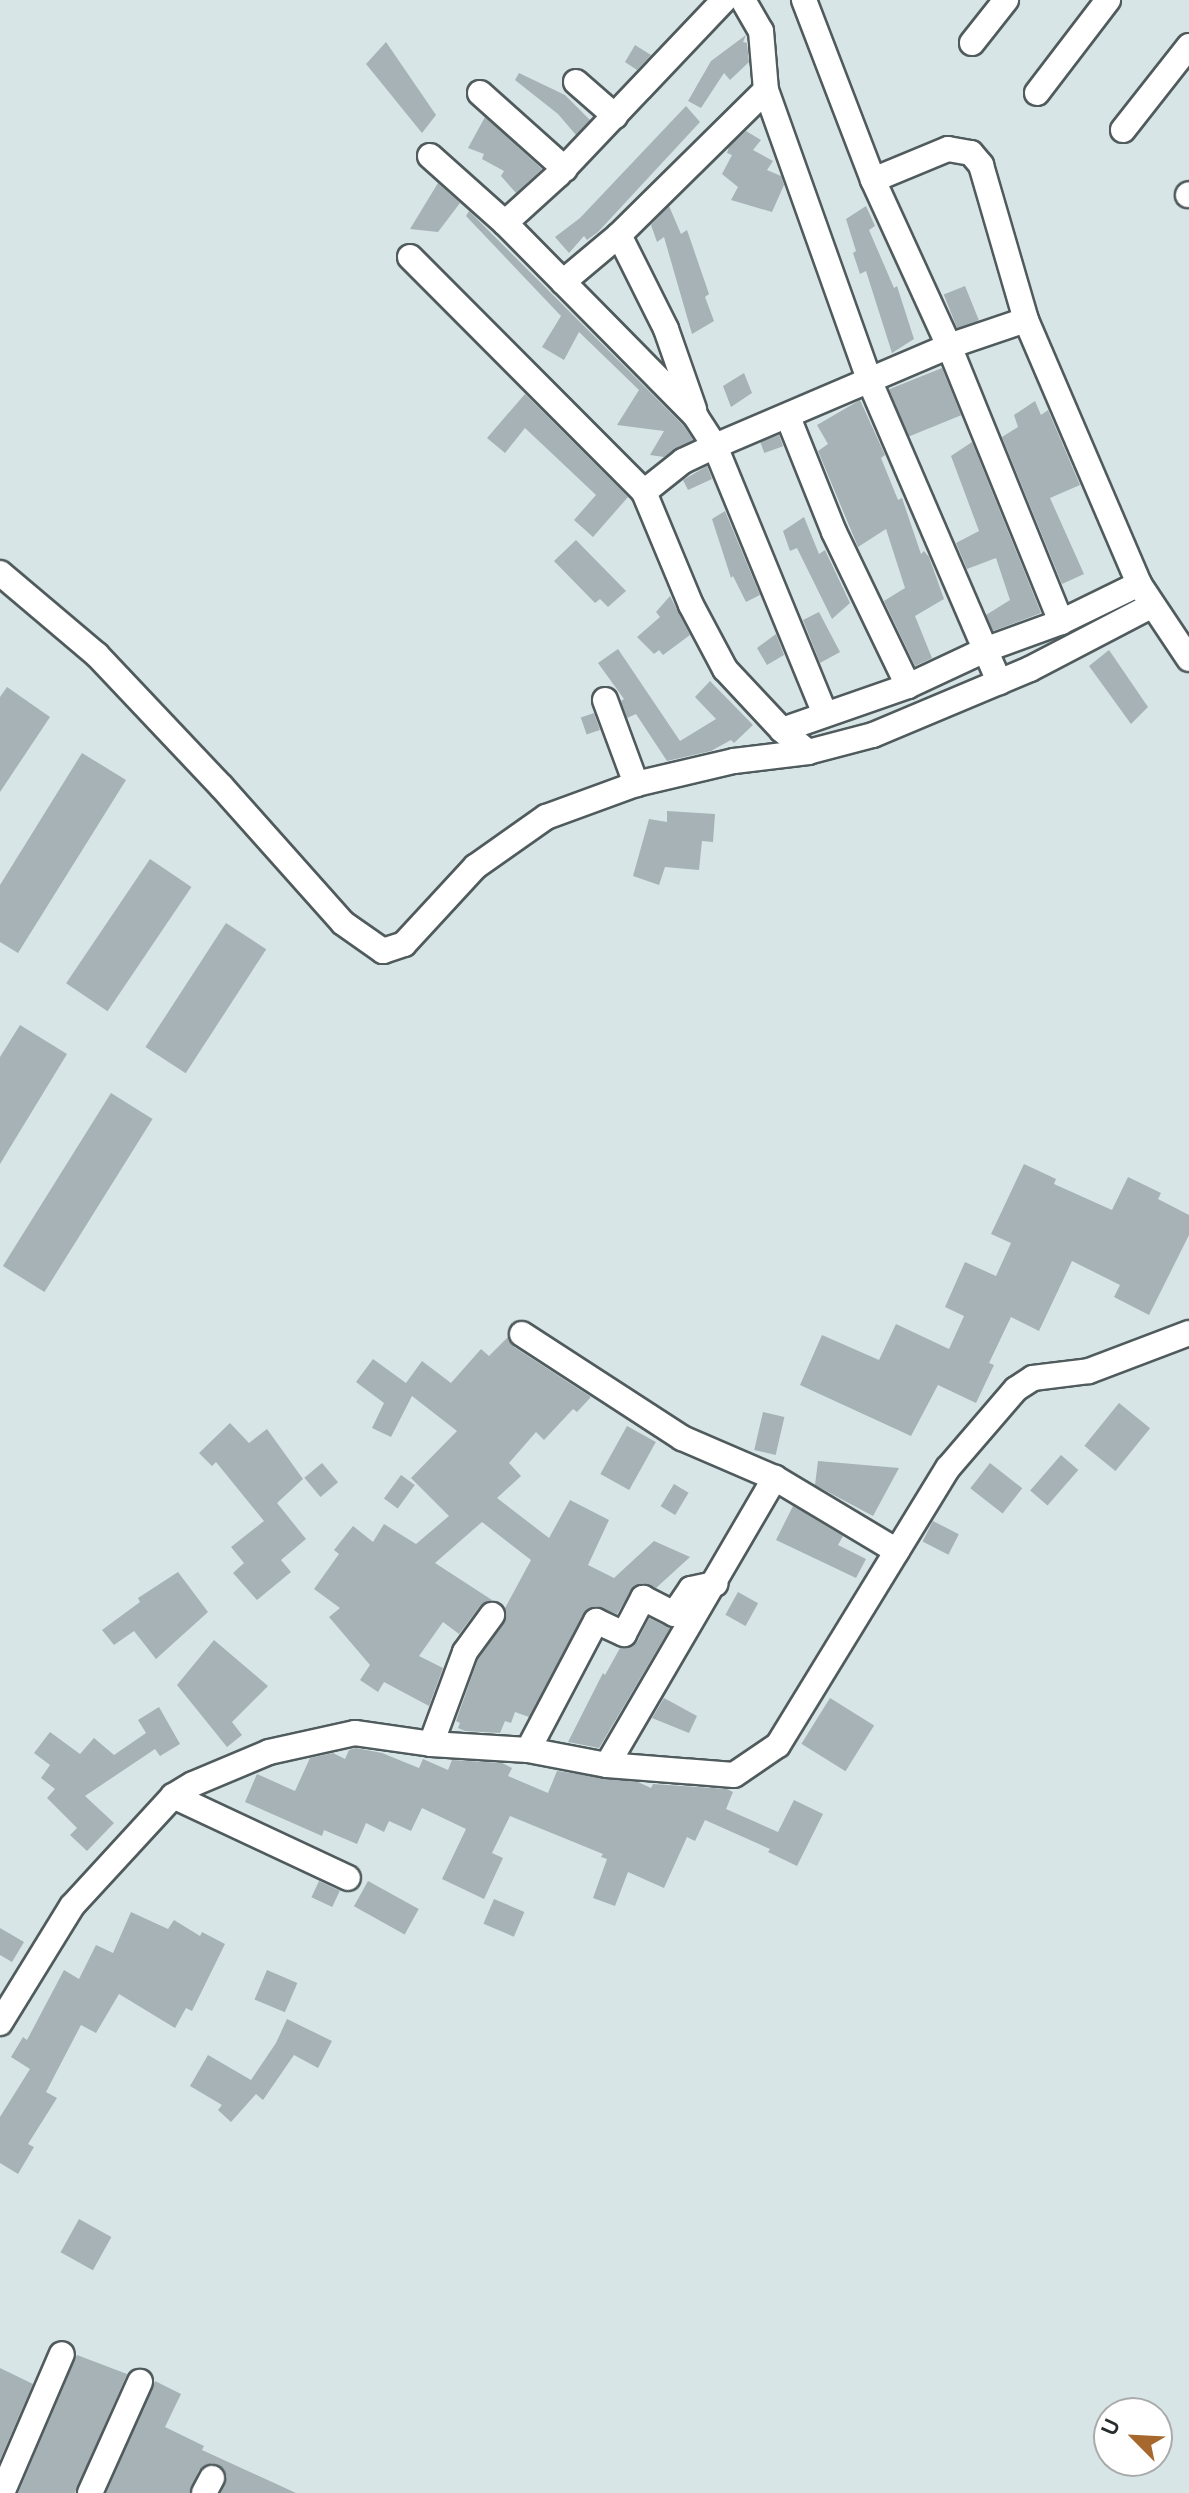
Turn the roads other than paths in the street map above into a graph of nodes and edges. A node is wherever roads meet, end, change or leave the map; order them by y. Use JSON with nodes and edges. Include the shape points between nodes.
{"nodes":[{"id":1,"x":724,"y":0,"type":"edge"},
{"id":2,"x":743,"y":0,"type":"edge"},
{"id":3,"x":804,"y":0,"type":"edge"},
{"id":4,"x":1006,"y":0,"type":"edge"},
{"id":5,"x":1108,"y":0,"type":"edge"},
{"id":6,"x":972,"y":43,"type":"dead end"},
{"id":7,"x":1189,"y":46,"type":"edge"},
{"id":8,"x":576,"y":82,"type":"dead end"},
{"id":9,"x":766,"y":90,"type":"junction"},
{"id":10,"x":480,"y":93,"type":"dead end"},
{"id":11,"x":1037,"y":93,"type":"dead end"},
{"id":12,"x":615,"y":116,"type":"junction"},
{"id":13,"x":1123,"y":130,"type":"dead end"},
{"id":14,"x":430,"y":156,"type":"dead end"},
{"id":15,"x":565,"y":169,"type":"junction"},
{"id":16,"x":873,"y":180,"type":"junction"},
{"id":17,"x":505,"y":223,"type":"junction"},
{"id":18,"x":619,"y":235,"type":"junction"},
{"id":19,"x":410,"y":257,"type":"dead end"},
{"id":20,"x":563,"y":282,"type":"junction"},
{"id":21,"x":1026,"y":320,"type":"junction"},
{"id":22,"x":949,"y":346,"type":"junction"},
{"id":23,"x":870,"y":382,"type":"junction"},
{"id":24,"x":696,"y":417,"type":"junction"},
{"id":25,"x":788,"y":417,"type":"junction"},
{"id":26,"x":715,"y":446,"type":"junction"},
{"id":27,"x":644,"y":492,"type":"junction"},
{"id":28,"x":0,"y":573,"type":"edge"},
{"id":29,"x":1139,"y":584,"type":"junction"},
{"id":30,"x":1151,"y":606,"type":"junction"},
{"id":31,"x":1061,"y":622,"type":"junction"},
{"id":32,"x":987,"y":649,"type":"junction"},
{"id":33,"x":1189,"y":659,"type":"edge"},
{"id":34,"x":999,"y":682,"type":"junction"},
{"id":35,"x":908,"y":686,"type":"junction"},
{"id":36,"x":605,"y":700,"type":"dead end"},
{"id":37,"x":825,"y":714,"type":"junction"},
{"id":38,"x":782,"y":730,"type":"junction"},
{"id":39,"x":808,"y":752,"type":"junction"},
{"id":40,"x":636,"y":784,"type":"junction"},
{"id":41,"x":1189,"y":1333,"type":"edge"},
{"id":42,"x":522,"y":1334,"type":"dead end"},
{"id":43,"x":775,"y":1478,"type":"junction"},
{"id":44,"x":897,"y":1551,"type":"junction"},
{"id":45,"x":715,"y":1584,"type":"junction"},
{"id":46,"x":492,"y":1615,"type":"dead end"},
{"id":47,"x":431,"y":1744,"type":"junction"},
{"id":48,"x":528,"y":1750,"type":"junction"},
{"id":49,"x":607,"y":1765,"type":"junction"},
{"id":50,"x":173,"y":1796,"type":"junction"},
{"id":51,"x":348,"y":1878,"type":"dead end"},
{"id":52,"x":0,"y":2023,"type":"edge"},
{"id":53,"x":62,"y":2354,"type":"dead end"},
{"id":54,"x":140,"y":2382,"type":"dead end"},
{"id":55,"x":2,"y":2493,"type":"edge"},
{"id":56,"x":90,"y":2493,"type":"edge"}],
"edges":[{"from":1,"to":12,"type":"street"},
{"from":2,"to":9,"type":"street","via":[[761,31]]},
{"from":3,"to":16,"type":"street"},
{"from":4,"to":6,"type":"street"},
{"from":5,"to":11,"type":"street"},
{"from":7,"to":13,"type":"street"},
{"from":8,"to":12,"type":"street"},
{"from":9,"to":18,"type":"street"},
{"from":9,"to":23,"type":"street"},
{"from":10,"to":15,"type":"street"},
{"from":12,"to":15,"type":"street"},
{"from":14,"to":17,"type":"street"},
{"from":15,"to":17,"type":"street"},
{"from":16,"to":21,"type":"street","via":[[948,149],[971,153],[981,165]]},
{"from":16,"to":22,"type":"street"},
{"from":17,"to":20,"type":"street"},
{"from":18,"to":20,"type":"street"},
{"from":18,"to":24,"type":"street","via":[[666,329]]},
{"from":19,"to":27,"type":"street"},
{"from":20,"to":24,"type":"street"},
{"from":21,"to":22,"type":"street"},
{"from":21,"to":29,"type":"street"},
{"from":22,"to":23,"type":"street"},
{"from":22,"to":31,"type":"street"},
{"from":23,"to":25,"type":"street"},
{"from":23,"to":32,"type":"street"},
{"from":24,"to":26,"type":"street"},
{"from":25,"to":26,"type":"street"},
{"from":25,"to":35,"type":"street","via":[[834,532]]},
{"from":26,"to":27,"type":"street","via":[[683,461]]},
{"from":26,"to":37,"type":"street"},
{"from":27,"to":38,"type":"street","via":[[691,605],[725,669]]},
{"from":28,"to":40,"type":"street","via":[[97,655],[343,923],[383,951],[404,944],[475,867],[546,817]]},
{"from":29,"to":30,"type":"street"},
{"from":29,"to":31,"type":"street"},
{"from":30,"to":33,"type":"street"},
{"from":30,"to":34,"type":"street"},
{"from":31,"to":32,"type":"street"},
{"from":32,"to":34,"type":"street"},
{"from":32,"to":35,"type":"street"},
{"from":34,"to":39,"type":"street","via":[[873,735]]},
{"from":35,"to":37,"type":"street"},
{"from":36,"to":40,"type":"street"},
{"from":37,"to":38,"type":"street"},
{"from":38,"to":39,"type":"street"},
{"from":39,"to":40,"type":"street","via":[[734,761]]},
{"from":41,"to":44,"type":"street","via":[[1089,1371],[1033,1378],[1016,1389],[948,1468]]},
{"from":42,"to":43,"type":"street","via":[[682,1438]]},
{"from":43,"to":44,"type":"street"},
{"from":43,"to":45,"type":"street"},
{"from":44,"to":49,"type":"street","via":[[778,1745],[734,1775]]},
{"from":45,"to":48,"type":"street","via":[[691,1589],[674,1614],[643,1598],[624,1634],[596,1621]]},
{"from":45,"to":49,"type":"street"},
{"from":46,"to":47,"type":"street","via":[[465,1652]]},
{"from":47,"to":48,"type":"street"},
{"from":47,"to":50,"type":"street","via":[[355,1733],[269,1752]]},
{"from":48,"to":49,"type":"street"},
{"from":50,"to":51,"type":"street"},
{"from":50,"to":52,"type":"street","via":[[72,1906]]},
{"from":53,"to":55,"type":"street"},
{"from":54,"to":56,"type":"street"}]}
